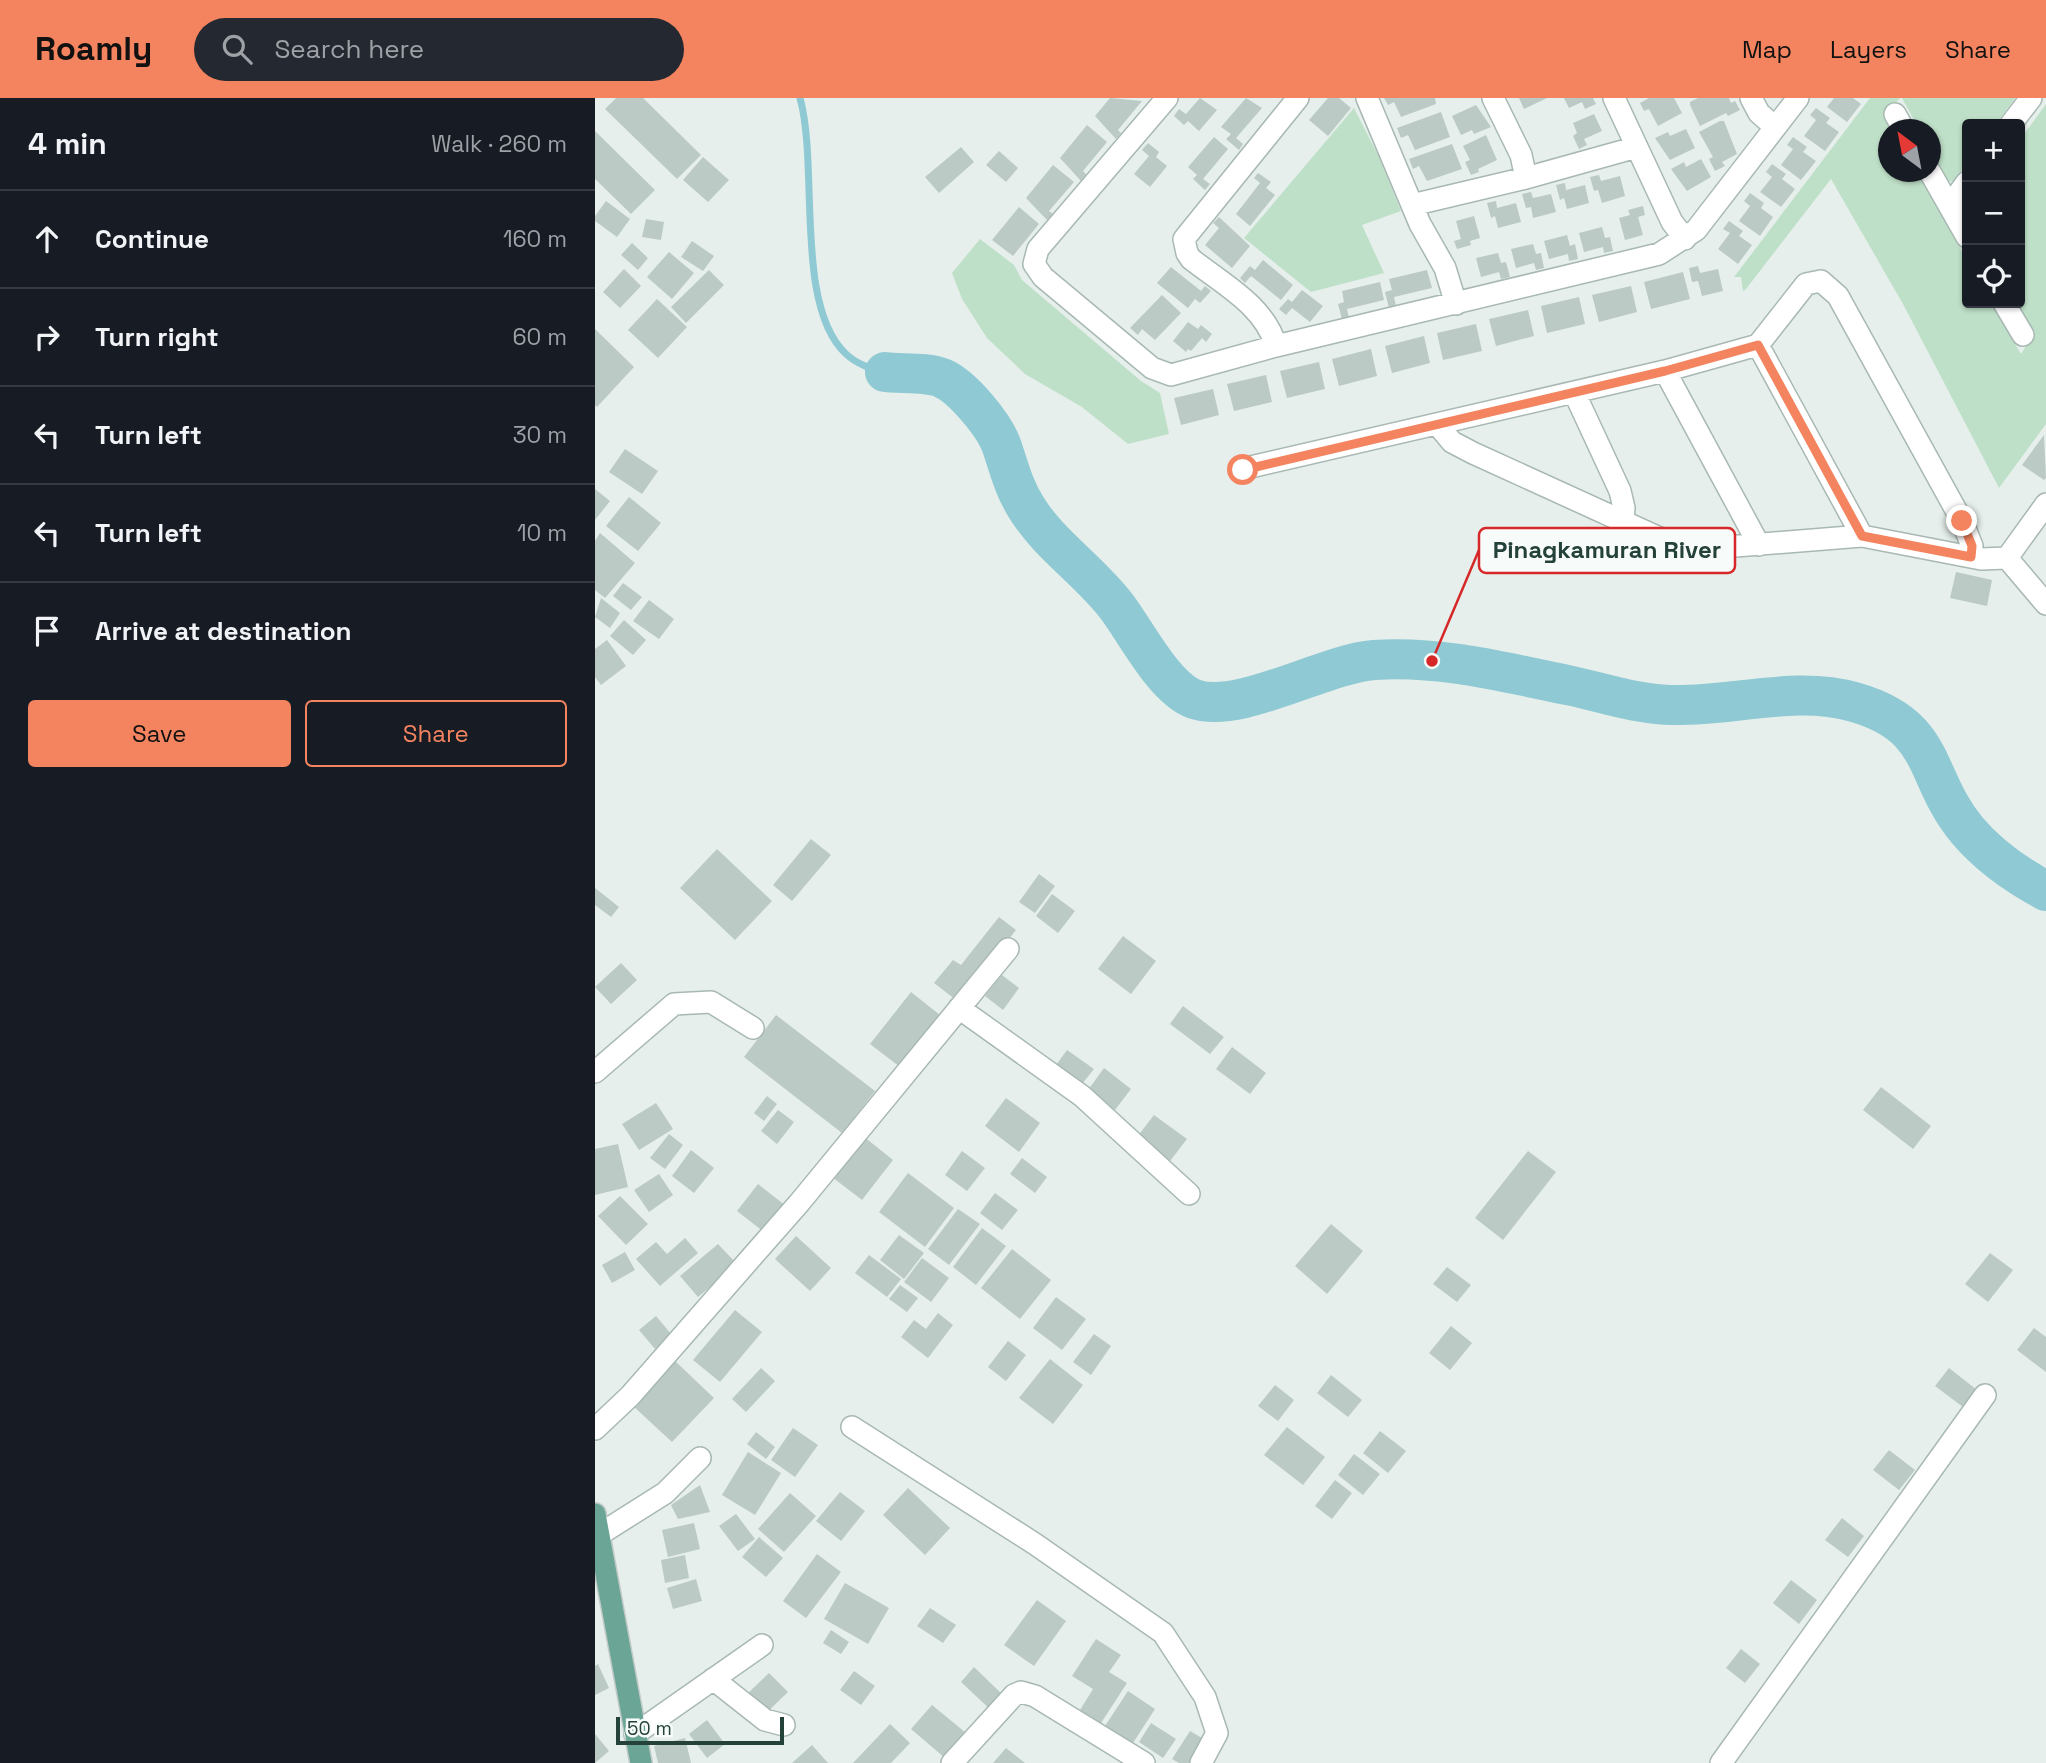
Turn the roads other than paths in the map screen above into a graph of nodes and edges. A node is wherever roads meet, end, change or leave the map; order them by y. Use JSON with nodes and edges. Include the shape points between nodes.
{"nodes":[{"id":1,"x":1167,"y":98,"type":"edge"},
{"id":2,"x":1298,"y":98,"type":"edge"},
{"id":3,"x":1367,"y":98,"type":"edge"},
{"id":4,"x":1493,"y":98,"type":"edge"},
{"id":5,"x":1614,"y":98,"type":"edge"},
{"id":6,"x":1751,"y":98,"type":"edge"},
{"id":7,"x":1798,"y":98,"type":"edge"},
{"id":8,"x":2031,"y":98,"type":"edge"},
{"id":9,"x":2015,"y":119,"type":"edge"},
{"id":10,"x":1775,"y":127,"type":"junction"},
{"id":11,"x":1637,"y":147,"type":"junction"},
{"id":12,"x":1527,"y":178,"type":"junction"},
{"id":13,"x":1936,"y":182,"type":"edge"},
{"id":14,"x":1962,"y":189,"type":"edge"},
{"id":15,"x":1412,"y":205,"type":"junction"},
{"id":16,"x":1950,"y":205,"type":"junction"},
{"id":17,"x":1962,"y":228,"type":"edge"},
{"id":18,"x":1685,"y":239,"type":"junction"},
{"id":19,"x":1457,"y":304,"type":"junction"},
{"id":20,"x":2007,"y":308,"type":"edge"},
{"id":21,"x":2023,"y":335,"type":"dead end"},
{"id":22,"x":1758,"y":345,"type":"junction"},
{"id":23,"x":1276,"y":346,"type":"junction"},
{"id":24,"x":1665,"y":371,"type":"junction"},
{"id":25,"x":1574,"y":392,"type":"junction"},
{"id":26,"x":1437,"y":424,"type":"junction"},
{"id":27,"x":1243,"y":470,"type":"dead end"},
{"id":28,"x":2046,"y":504,"type":"edge"},
{"id":29,"x":1623,"y":520,"type":"junction"},
{"id":30,"x":1862,"y":536,"type":"junction"},
{"id":31,"x":1759,"y":545,"type":"junction"},
{"id":32,"x":1971,"y":557,"type":"junction"},
{"id":33,"x":2007,"y":558,"type":"junction"},
{"id":34,"x":2046,"y":604,"type":"edge"},
{"id":35,"x":1008,"y":949,"type":"dead end"},
{"id":36,"x":959,"y":1008,"type":"junction"},
{"id":37,"x":753,"y":1028,"type":"dead end"},
{"id":38,"x":595,"y":1072,"type":"edge"},
{"id":39,"x":1189,"y":1194,"type":"dead end"},
{"id":40,"x":1985,"y":1395,"type":"dead end"},
{"id":41,"x":852,"y":1427,"type":"dead end"},
{"id":42,"x":595,"y":1429,"type":"edge"},
{"id":43,"x":700,"y":1458,"type":"dead end"},
{"id":44,"x":597,"y":1524,"type":"edge"},
{"id":45,"x":762,"y":1645,"type":"dead end"},
{"id":46,"x":713,"y":1679,"type":"junction"},
{"id":47,"x":784,"y":1726,"type":"dead end"},
{"id":48,"x":635,"y":1734,"type":"junction"},
{"id":49,"x":641,"y":1763,"type":"edge"},
{"id":50,"x":952,"y":1763,"type":"edge"},
{"id":51,"x":1144,"y":1763,"type":"edge"},
{"id":52,"x":1201,"y":1763,"type":"edge"},
{"id":53,"x":1721,"y":1763,"type":"edge"}],
"edges":[{"from":1,"to":23,"type":"street","via":[[1038,250],[1034,264],[1043,277],[1164,374]]},
{"from":2,"to":23,"type":"street","via":[[1184,239],[1192,259],[1262,316]]},
{"from":3,"to":15,"type":"street"},
{"from":4,"to":12,"type":"street"},
{"from":5,"to":11,"type":"street"},
{"from":6,"to":10,"type":"street"},
{"from":7,"to":10,"type":"street"},
{"from":8,"to":9,"type":"street"},
{"from":10,"to":18,"type":"street"},
{"from":11,"to":12,"type":"street"},
{"from":11,"to":18,"type":"street","via":[[1672,222]]},
{"from":12,"to":15,"type":"street"},
{"from":13,"to":16,"type":"street"},
{"from":14,"to":16,"type":"street"},
{"from":15,"to":19,"type":"street","via":[[1445,268]]},
{"from":16,"to":17,"type":"street"},
{"from":18,"to":19,"type":"street","via":[[1659,254]]},
{"from":19,"to":23,"type":"street"},
{"from":20,"to":21,"type":"street"},
{"from":22,"to":24,"type":"street"},
{"from":22,"to":30,"type":"street"},
{"from":22,"to":32,"type":"street","via":[[1807,284],[1821,281],[1834,289],[1962,521],[1972,546]]},
{"from":24,"to":25,"type":"street"},
{"from":24,"to":31,"type":"street"},
{"from":25,"to":26,"type":"street"},
{"from":25,"to":29,"type":"street","via":[[1620,491]]},
{"from":26,"to":27,"type":"street"},
{"from":26,"to":29,"type":"street","via":[[1452,442],[1473,453]]},
{"from":28,"to":33,"type":"street"},
{"from":29,"to":31,"type":"street","via":[[1687,549]]},
{"from":30,"to":31,"type":"street"},
{"from":30,"to":32,"type":"street"},
{"from":32,"to":33,"type":"street"},
{"from":33,"to":34,"type":"street"},
{"from":35,"to":36,"type":"street"},
{"from":36,"to":39,"type":"street","via":[[1082,1096]]},
{"from":36,"to":42,"type":"street","via":[[800,1202],[630,1396]]},
{"from":37,"to":38,"type":"street","via":[[711,1002],[674,1004]]},
{"from":40,"to":53,"type":"street"},
{"from":41,"to":52,"type":"street","via":[[1035,1544],[1163,1633],[1205,1697],[1217,1733]]},
{"from":43,"to":44,"type":"street","via":[[665,1493]]},
{"from":44,"to":48,"type":"main road"},
{"from":45,"to":46,"type":"street"},
{"from":46,"to":47,"type":"street","via":[[765,1720]]},
{"from":46,"to":48,"type":"street"},
{"from":48,"to":49,"type":"main road"},
{"from":50,"to":51,"type":"street","via":[[1021,1692],[1035,1696]]}]}
